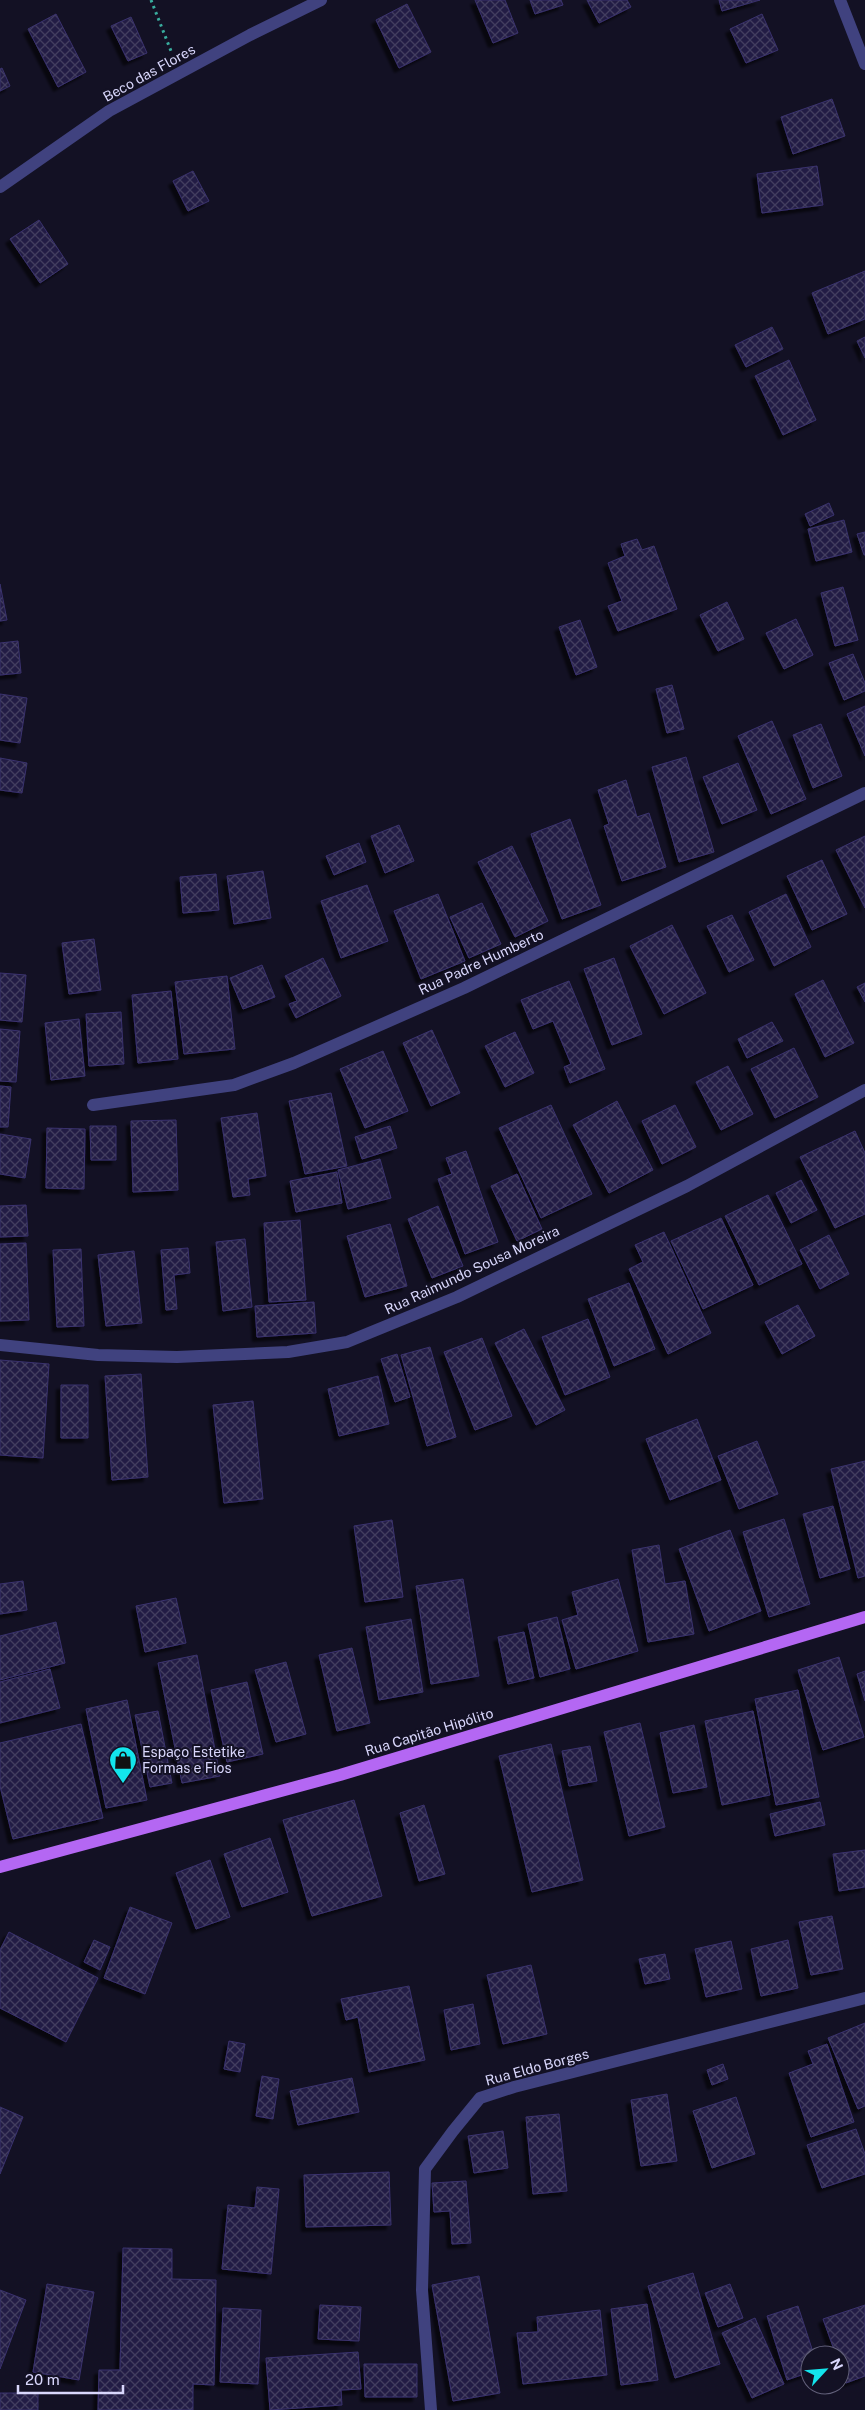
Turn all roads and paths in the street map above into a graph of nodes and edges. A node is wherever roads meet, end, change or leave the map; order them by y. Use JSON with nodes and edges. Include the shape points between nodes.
{"nodes":[{"id":1,"x":151,"y":0,"type":"edge"},
{"id":2,"x":321,"y":0,"type":"edge"},
{"id":3,"x":840,"y":0,"type":"edge"},
{"id":4,"x":865,"y":64,"type":"edge"},
{"id":5,"x":180,"y":73,"type":"junction"},
{"id":6,"x":0,"y":187,"type":"edge"},
{"id":7,"x":865,"y":793,"type":"edge"},
{"id":8,"x":865,"y":1090,"type":"edge"},
{"id":9,"x":93,"y":1105,"type":"dead end"},
{"id":10,"x":0,"y":1345,"type":"edge"},
{"id":11,"x":865,"y":1616,"type":"edge"},
{"id":12,"x":0,"y":1867,"type":"edge"},
{"id":13,"x":865,"y":1998,"type":"edge"},
{"id":14,"x":431,"y":2410,"type":"edge"}],
"edges":[{"from":1,"to":5,"type":"path"},
{"from":2,"to":5,"type":"street","name":"Beco das Flores"},
{"from":3,"to":4,"type":"street"},
{"from":5,"to":6,"type":"street","name":"Beco das Flores","via":[[109,111]]},
{"from":7,"to":9,"type":"street","name":"Rua Padre Humberto","via":[[464,988],[294,1064],[234,1085]]},
{"from":8,"to":10,"type":"street","name":"Rua Raimundo Sousa Moreira","via":[[687,1186],[457,1296],[347,1342],[288,1352],[177,1357],[98,1355]]},
{"from":11,"to":12,"type":"main road","name":"Rua Capitão Hipólito","via":[[340,1775]]},
{"from":13,"to":14,"type":"street","name":"Rua Eldo Borges","via":[[480,2098],[426,2169],[422,2290]]}]}
